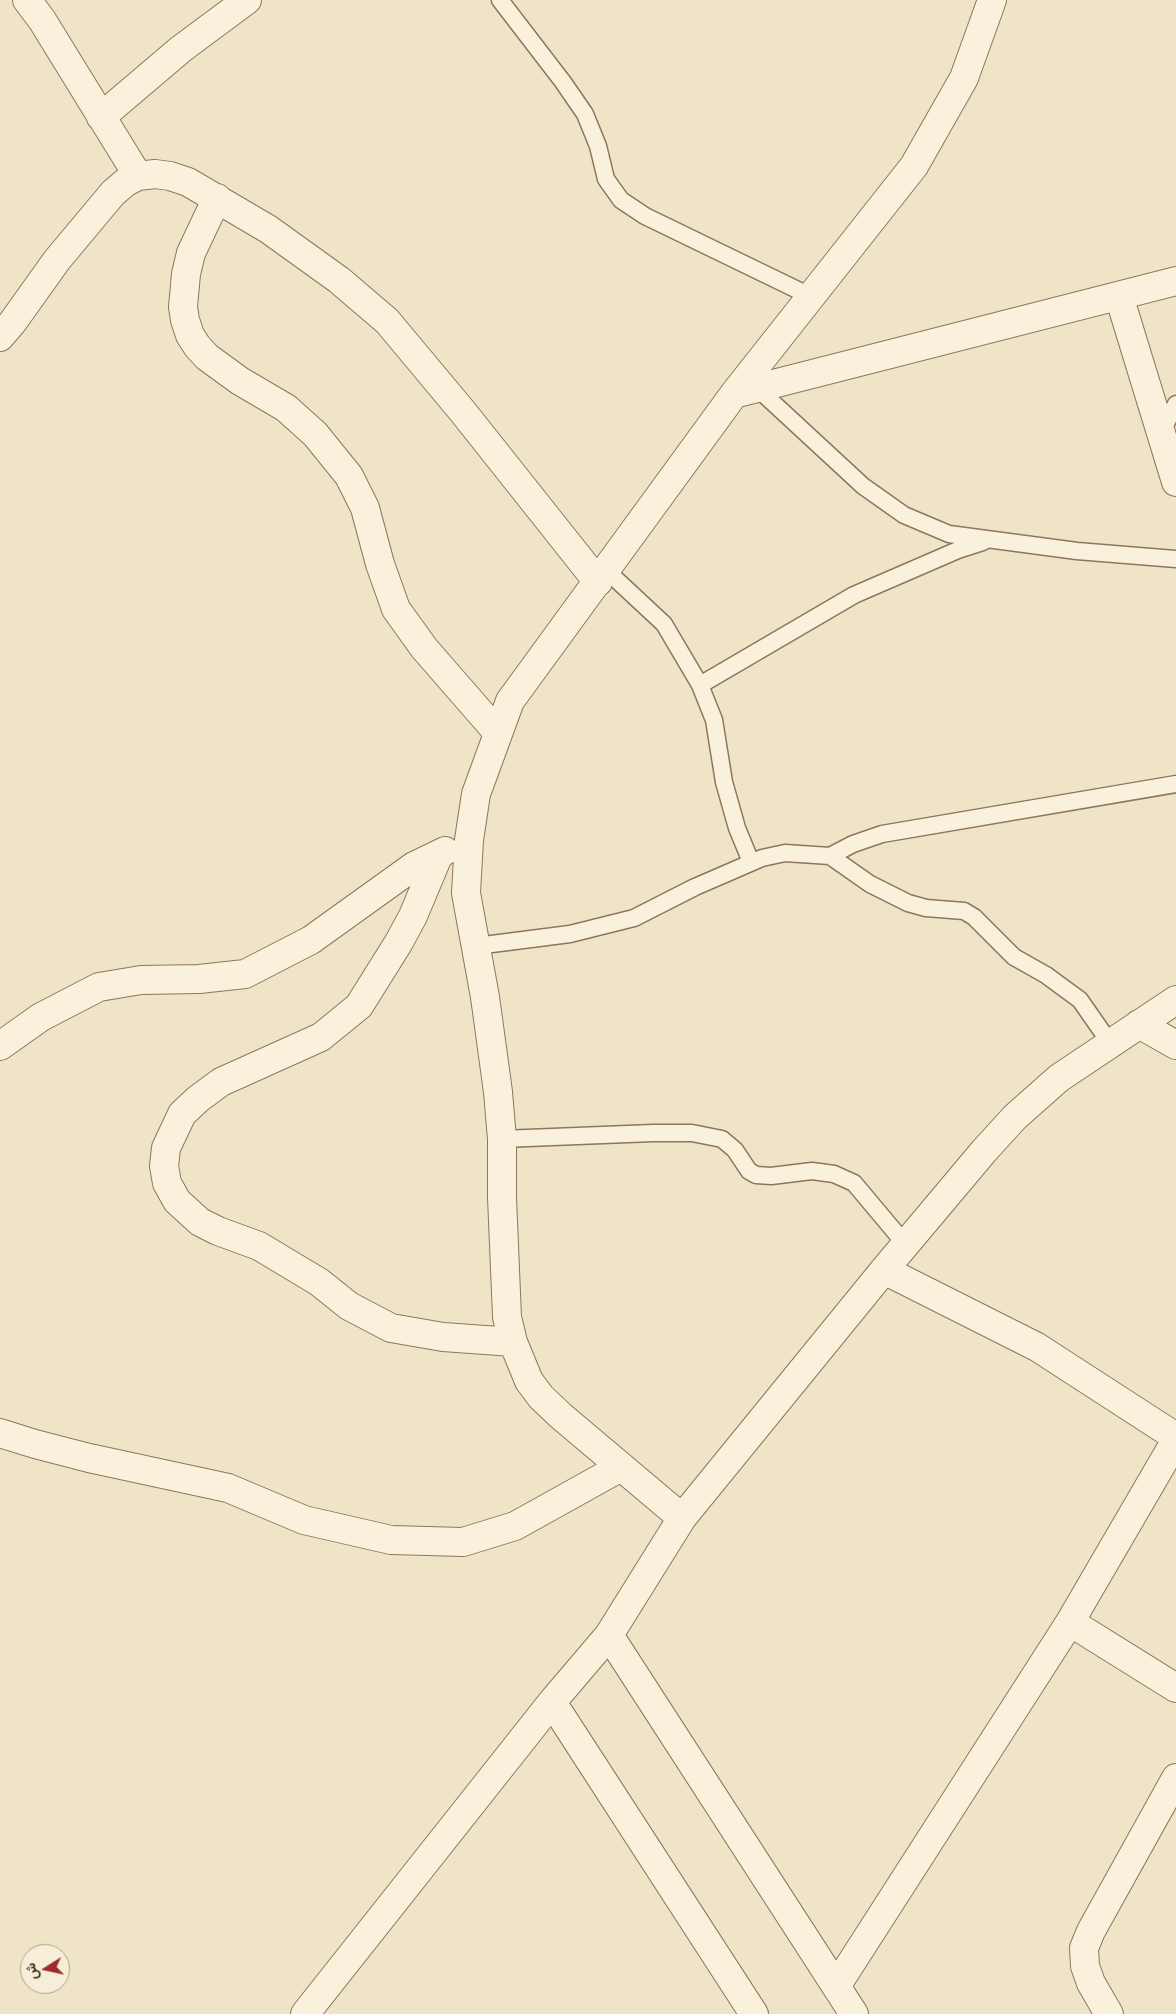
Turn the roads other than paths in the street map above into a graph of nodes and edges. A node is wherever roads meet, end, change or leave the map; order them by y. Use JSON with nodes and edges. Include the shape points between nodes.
{"nodes":[{"id":1,"x":27,"y":0,"type":"edge"},
{"id":2,"x":247,"y":0,"type":"edge"},
{"id":3,"x":500,"y":0,"type":"edge"},
{"id":4,"x":992,"y":0,"type":"edge"},
{"id":5,"x":101,"y":117,"type":"junction"},
{"id":6,"x":138,"y":176,"type":"junction"},
{"id":7,"x":217,"y":198,"type":"junction"},
{"id":8,"x":1176,"y":281,"type":"edge"},
{"id":9,"x":810,"y":296,"type":"junction"},
{"id":10,"x":1119,"y":296,"type":"junction"},
{"id":11,"x":0,"y":337,"type":"edge"},
{"id":12,"x":745,"y":391,"type":"junction"},
{"id":13,"x":1176,"y":404,"type":"edge"},
{"id":14,"x":1161,"y":433,"type":"junction"},
{"id":15,"x":1176,"y":482,"type":"edge"},
{"id":16,"x":988,"y":540,"type":"junction"},
{"id":17,"x":1176,"y":559,"type":"edge"},
{"id":18,"x":602,"y":576,"type":"junction"},
{"id":19,"x":700,"y":685,"type":"junction"},
{"id":20,"x":498,"y":733,"type":"junction"},
{"id":21,"x":1176,"y":784,"type":"edge"},
{"id":22,"x":469,"y":840,"type":"junction"},
{"id":23,"x":439,"y":854,"type":"junction"},
{"id":24,"x":830,"y":856,"type":"junction"},
{"id":25,"x":751,"y":862,"type":"junction"},
{"id":26,"x":476,"y":946,"type":"junction"},
{"id":27,"x":1176,"y":1000,"type":"edge"},
{"id":28,"x":1139,"y":1024,"type":"junction"},
{"id":29,"x":1110,"y":1043,"type":"junction"},
{"id":30,"x":1176,"y":1045,"type":"edge"},
{"id":31,"x":0,"y":1046,"type":"edge"},
{"id":32,"x":502,"y":1139,"type":"junction"},
{"id":33,"x":906,"y":1245,"type":"junction"},
{"id":34,"x":884,"y":1270,"type":"junction"},
{"id":35,"x":513,"y":1342,"type":"junction"},
{"id":36,"x":0,"y":1433,"type":"edge"},
{"id":37,"x":1176,"y":1438,"type":"edge"},
{"id":38,"x":621,"y":1467,"type":"junction"},
{"id":39,"x":682,"y":1518,"type":"junction"},
{"id":40,"x":1070,"y":1622,"type":"junction"},
{"id":41,"x":609,"y":1635,"type":"junction"},
{"id":42,"x":1176,"y":1688,"type":"edge"},
{"id":43,"x":552,"y":1702,"type":"junction"},
{"id":44,"x":1176,"y":1778,"type":"edge"},
{"id":45,"x":837,"y":1985,"type":"junction"},
{"id":46,"x":305,"y":2014,"type":"edge"},
{"id":47,"x":754,"y":2014,"type":"edge"},
{"id":48,"x":854,"y":2014,"type":"edge"},
{"id":49,"x":1109,"y":2014,"type":"edge"}],
"edges":[{"from":1,"to":5,"type":"street"},
{"from":2,"to":5,"type":"street","via":[[181,49]]},
{"from":3,"to":9,"type":"lane","via":[[585,114],[598,146],[606,180],[621,200],[645,216]]},
{"from":4,"to":9,"type":"street","via":[[964,78],[914,166]]},
{"from":5,"to":6,"type":"street"},
{"from":6,"to":7,"type":"street","via":[[170,176]]},
{"from":6,"to":11,"type":"street","via":[[113,193]]},
{"from":7,"to":18,"type":"street","via":[[268,229],[339,280],[387,322]]},
{"from":7,"to":20,"type":"street","via":[[191,253],[186,274],[184,307],[190,335],[207,357],[286,408],[315,434],[349,476],[365,508],[396,610],[424,648]]},
{"from":8,"to":10,"type":"street"},
{"from":9,"to":12,"type":"street"},
{"from":10,"to":12,"type":"street"},
{"from":10,"to":14,"type":"street"},
{"from":12,"to":16,"type":"lane","via":[[904,515],[949,534]]},
{"from":12,"to":18,"type":"street"},
{"from":13,"to":14,"type":"lane"},
{"from":14,"to":15,"type":"street"},
{"from":16,"to":17,"type":"lane"},
{"from":16,"to":19,"type":"lane","via":[[854,595]]},
{"from":18,"to":19,"type":"lane","via":[[664,624]]},
{"from":18,"to":20,"type":"street","via":[[510,700]]},
{"from":19,"to":25,"type":"lane","via":[[714,720],[737,828]]},
{"from":20,"to":22,"type":"street","via":[[476,794]]},
{"from":21,"to":24,"type":"lane","via":[[882,834]]},
{"from":22,"to":23,"type":"street"},
{"from":22,"to":26,"type":"street","via":[[466,893]]},
{"from":23,"to":31,"type":"street","via":[[414,866],[311,940],[245,974],[142,980],[99,987],[41,1017]]},
{"from":23,"to":35,"type":"street","via":[[413,916],[359,1006],[320,1036],[221,1082],[198,1099],[182,1114],[166,1148],[164,1166],[167,1184],[177,1201],[200,1222],[259,1246],[319,1282],[349,1306],[391,1328],[443,1337]]},
{"from":24,"to":25,"type":"lane","via":[[785,853]]},
{"from":24,"to":29,"type":"lane","via":[[870,884],[908,903],[926,908],[964,910],[1014,957],[1046,974],[1080,1000]]},
{"from":25,"to":26,"type":"lane","via":[[634,918],[570,934]]},
{"from":26,"to":32,"type":"street","via":[[497,1082]]},
{"from":27,"to":28,"type":"street"},
{"from":28,"to":29,"type":"street"},
{"from":28,"to":30,"type":"street"},
{"from":29,"to":33,"type":"street","via":[[1059,1078],[1015,1117]]},
{"from":32,"to":33,"type":"lane","via":[[692,1133],[722,1140],[735,1150],[748,1171],[756,1175],[812,1171],[834,1174],[854,1183]]},
{"from":32,"to":35,"type":"street","via":[[507,1317]]},
{"from":33,"to":34,"type":"street"},
{"from":34,"to":37,"type":"street","via":[[1037,1347]]},
{"from":34,"to":39,"type":"street"},
{"from":35,"to":38,"type":"street","via":[[529,1381],[541,1396]]},
{"from":36,"to":38,"type":"street","via":[[80,1456],[228,1488],[304,1520],[391,1540],[463,1542],[515,1526]]},
{"from":37,"to":40,"type":"street"},
{"from":38,"to":39,"type":"street"},
{"from":39,"to":41,"type":"street"},
{"from":40,"to":42,"type":"street"},
{"from":40,"to":45,"type":"street"},
{"from":41,"to":43,"type":"street"},
{"from":41,"to":45,"type":"street"},
{"from":43,"to":46,"type":"street"},
{"from":43,"to":47,"type":"street"},
{"from":44,"to":49,"type":"street","via":[[1084,1948],[1085,1966],[1091,1983]]},
{"from":45,"to":48,"type":"street"}]}
